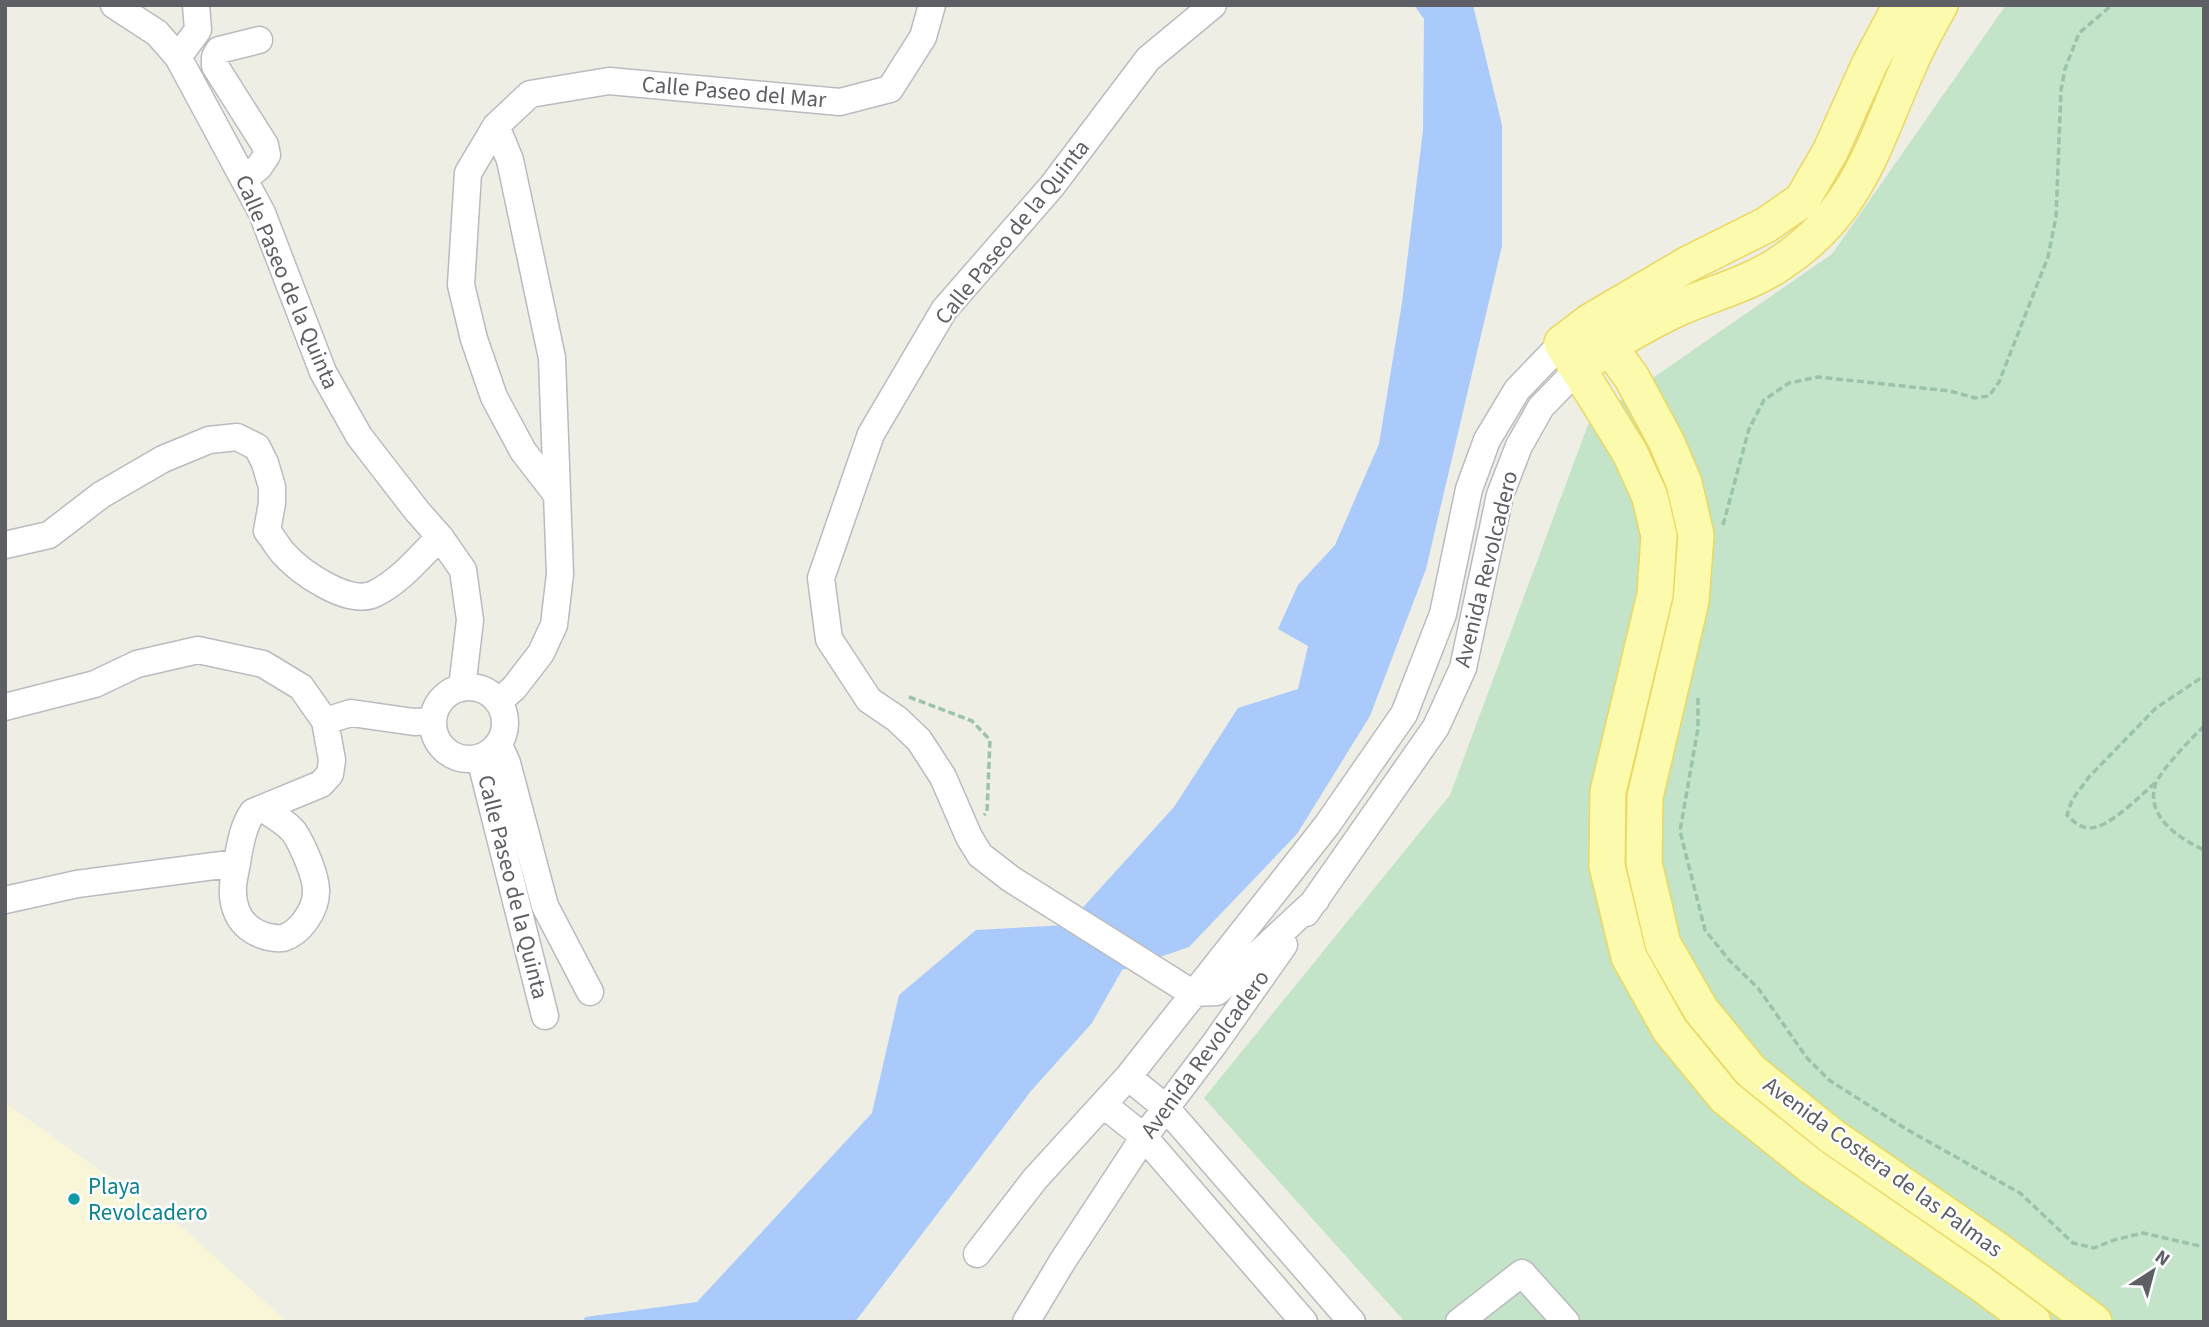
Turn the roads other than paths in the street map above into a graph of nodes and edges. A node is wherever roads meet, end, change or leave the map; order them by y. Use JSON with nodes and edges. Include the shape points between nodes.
{"nodes":[{"id":1,"x":114,"y":5,"type":"edge"},
{"id":2,"x":196,"y":5,"type":"edge"},
{"id":3,"x":932,"y":5,"type":"edge"},
{"id":4,"x":1213,"y":5,"type":"edge"},
{"id":5,"x":1901,"y":5,"type":"edge"},
{"id":6,"x":1940,"y":5,"type":"edge"},
{"id":7,"x":259,"y":40,"type":"dead end"},
{"id":8,"x":178,"y":57,"type":"junction"},
{"id":9,"x":496,"y":126,"type":"junction"},
{"id":10,"x":244,"y":179,"type":"junction"},
{"id":11,"x":1601,"y":333,"type":"junction"},
{"id":12,"x":1570,"y":356,"type":"junction"},
{"id":13,"x":1469,"y":489,"type":"junction"},
{"id":14,"x":557,"y":495,"type":"junction"},
{"id":15,"x":1500,"y":495,"type":"junction"},
{"id":16,"x":440,"y":537,"type":"junction"},
{"id":17,"x":5,"y":544,"type":"edge"},
{"id":18,"x":462,"y":688,"type":"junction"},
{"id":19,"x":498,"y":702,"type":"junction"},
{"id":20,"x":5,"y":707,"type":"edge"},
{"id":21,"x":325,"y":721,"type":"junction"},
{"id":22,"x":433,"y":721,"type":"junction"},
{"id":23,"x":489,"y":751,"type":"junction"},
{"id":24,"x":264,"y":809,"type":"junction"},
{"id":25,"x":237,"y":863,"type":"junction"},
{"id":26,"x":5,"y":900,"type":"edge"},
{"id":27,"x":1316,"y":900,"type":"junction"},
{"id":28,"x":590,"y":992,"type":"dead end"},
{"id":29,"x":1192,"y":993,"type":"junction"},
{"id":30,"x":545,"y":1016,"type":"dead end"},
{"id":31,"x":1128,"y":1077,"type":"junction"},
{"id":32,"x":1104,"y":1105,"type":"junction"},
{"id":33,"x":1166,"y":1108,"type":"junction"},
{"id":34,"x":1144,"y":1137,"type":"junction"},
{"id":35,"x":977,"y":1254,"type":"dead end"},
{"id":36,"x":1026,"y":1322,"type":"edge"},
{"id":37,"x":1304,"y":1322,"type":"edge"},
{"id":38,"x":1352,"y":1322,"type":"edge"},
{"id":39,"x":1459,"y":1322,"type":"edge"},
{"id":40,"x":1566,"y":1322,"type":"edge"},
{"id":41,"x":2033,"y":1322,"type":"edge"},
{"id":42,"x":2094,"y":1322,"type":"edge"}],
"edges":[{"from":1,"to":8,"type":"street","name":"Calle Paseo de la Quinta","via":[[157,33]]},
{"from":2,"to":8,"type":"street","via":[[198,30]]},
{"from":3,"to":9,"type":"street","name":"Calle Paseo del Mar","via":[[923,37],[890,89],[840,102],[609,81],[530,94]]},
{"from":4,"to":29,"type":"street","name":"Calle Paseo de la Quinta","via":[[1148,59],[1052,186],[944,310],[871,434],[821,578],[829,639],[869,700],[919,740],[943,777],[975,846],[1011,879]]},
{"from":5,"to":11,"type":"main road","name":"Avenida Revolcadero","via":[[1802,200],[1766,225],[1688,264]]},
{"from":6,"to":11,"type":"main road","name":"Avenida Revolcadero","via":[[1869,162],[1846,201],[1812,238],[1778,265],[1741,283]]},
{"from":7,"to":10,"type":"street","via":[[219,50],[215,57],[215,66],[265,145],[267,155]]},
{"from":8,"to":10,"type":"street","name":"Calle Paseo de la Quinta"},
{"from":9,"to":14,"type":"street","via":[[510,160],[552,358]]},
{"from":9,"to":14,"type":"street","name":"Calle Paseo del Mar","via":[[468,173],[461,285],[494,397],[523,451]]},
{"from":10,"to":16,"type":"street","name":"Calle Paseo de la Quinta","via":[[262,213],[323,372],[359,436]]},
{"from":11,"to":12,"type":"main road","name":"Avenida Revolcadero"},
{"from":11,"to":42,"type":"main road","name":"Avenida Costera de las Palmas","via":[[1666,441],[1684,483],[1696,535],[1691,601],[1645,797],[1644,863],[1663,944],[1701,1010],[1751,1071],[1833,1137]]},
{"from":12,"to":13,"type":"street","name":"Avenida Revolcadero","via":[[1517,390],[1486,440]]},
{"from":12,"to":15,"type":"street","name":"Avenida Revolcadero","via":[[1519,446]]},
{"from":12,"to":41,"type":"main road","name":"Avenida Costera de las Palmas","via":[[1630,453],[1650,497],[1659,536],[1655,595],[1608,792],[1607,866],[1629,957],[1671,1030],[1725,1097],[1811,1166]]},
{"from":13,"to":15,"type":"street"},
{"from":13,"to":29,"type":"street","name":"Avenida Revolcadero","via":[[1443,614],[1404,714],[1327,825]]},
{"from":14,"to":19,"type":"street","via":[[559,574],[554,625],[541,653]]},
{"from":15,"to":27,"type":"street","name":"Avenida Revolcadero","via":[[1463,668],[1447,704],[1417,756]]},
{"from":16,"to":17,"type":"street","via":[[372,596],[334,590],[284,554],[267,531],[272,487],[265,463],[257,447],[237,437],[209,439],[163,459],[101,495],[48,535]]},
{"from":16,"to":18,"type":"street","name":"Calle Paseo de la Quinta","via":[[463,570],[470,620]]},
{"from":18,"to":19,"type":"street","via":[[488,693]]},
{"from":18,"to":22,"type":"street","via":[[439,703]]},
{"from":19,"to":23,"type":"street","via":[[505,716],[505,731]]},
{"from":20,"to":21,"type":"street","via":[[95,684],[137,664],[198,650],[263,664],[302,687]]},
{"from":21,"to":22,"type":"street","via":[[351,713]]},
{"from":21,"to":24,"type":"street","via":[[330,775],[321,784]]},
{"from":22,"to":23,"type":"street","via":[[439,744],[458,758]]},
{"from":23,"to":28,"type":"street","via":[[507,763],[545,906]]},
{"from":23,"to":30,"type":"street","name":"Calle Paseo de la Quinta"},
{"from":24,"to":25,"type":"street","via":[[253,812],[246,821]]},
{"from":24,"to":25,"type":"street","via":[[293,832],[312,870],[316,893],[309,915],[297,929],[282,938],[265,937],[239,918],[232,886]]},
{"from":25,"to":26,"type":"street","via":[[77,884]]},
{"from":27,"to":29,"type":"street","via":[[1217,992]]},
{"from":27,"to":33,"type":"street","name":"Avenida Revolcadero"},
{"from":29,"to":31,"type":"street","name":"Avenida Revolcadero"},
{"from":31,"to":32,"type":"street","name":"Avenida Revolcadero"},
{"from":31,"to":33,"type":"street"},
{"from":32,"to":34,"type":"street"},
{"from":32,"to":35,"type":"street","name":"Avenida Revolcadero","via":[[1035,1179]]},
{"from":33,"to":34,"type":"street","name":"Avenida Revolcadero"},
{"from":33,"to":38,"type":"street"},
{"from":34,"to":36,"type":"street","name":"Avenida Revolcadero"},
{"from":34,"to":37,"type":"street"},
{"from":39,"to":40,"type":"street","via":[[1522,1273]]}]}
